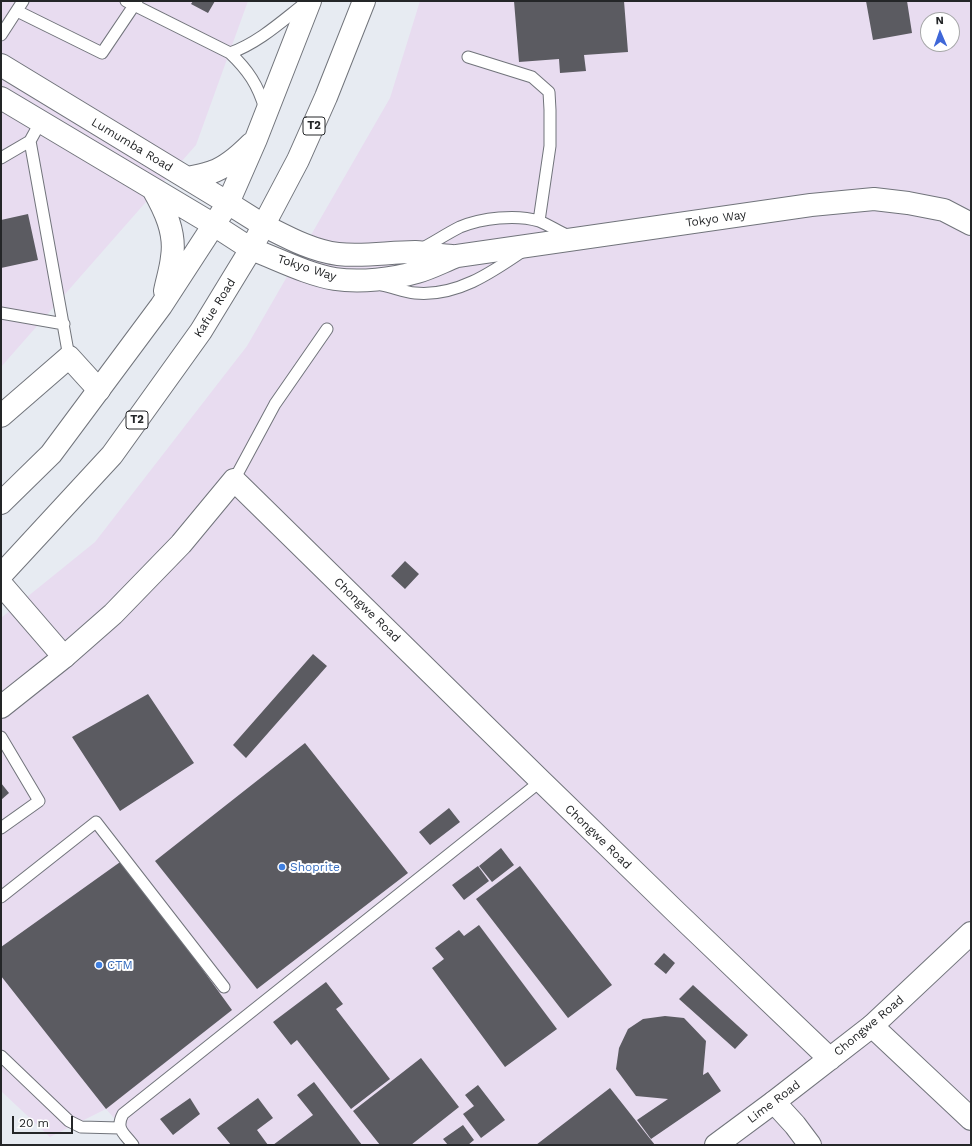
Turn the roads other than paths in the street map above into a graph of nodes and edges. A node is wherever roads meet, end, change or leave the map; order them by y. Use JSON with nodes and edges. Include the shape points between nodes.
{"nodes":[{"id":1,"x":23,"y":1,"type":"edge"},
{"id":2,"x":309,"y":1,"type":"edge"},
{"id":3,"x":364,"y":1,"type":"edge"},
{"id":4,"x":132,"y":2,"type":"edge"},
{"id":5,"x":17,"y":11,"type":"junction"},
{"id":6,"x":1,"y":35,"type":"edge"},
{"id":7,"x":230,"y":52,"type":"junction"},
{"id":8,"x":468,"y":57,"type":"dead end"},
{"id":9,"x":1,"y":65,"type":"edge"},
{"id":10,"x":1,"y":98,"type":"edge"},
{"id":11,"x":266,"y":113,"type":"junction"},
{"id":12,"x":41,"y":121,"type":"junction"},
{"id":13,"x":256,"y":139,"type":"junction"},
{"id":14,"x":30,"y":141,"type":"junction"},
{"id":15,"x":1,"y":158,"type":"edge"},
{"id":16,"x":188,"y":178,"type":"junction"},
{"id":17,"x":153,"y":189,"type":"junction"},
{"id":18,"x":228,"y":203,"type":"junction"},
{"id":19,"x":539,"y":221,"type":"junction"},
{"id":20,"x":971,"y":224,"type":"edge"},
{"id":21,"x":214,"y":225,"type":"junction"},
{"id":22,"x":263,"y":225,"type":"junction"},
{"id":23,"x":574,"y":239,"type":"junction"},
{"id":24,"x":532,"y":245,"type":"junction"},
{"id":25,"x":251,"y":249,"type":"junction"},
{"id":26,"x":415,"y":252,"type":"junction"},
{"id":27,"x":457,"y":256,"type":"junction"},
{"id":28,"x":366,"y":281,"type":"junction"},
{"id":29,"x":161,"y":306,"type":"junction"},
{"id":30,"x":1,"y":314,"type":"edge"},
{"id":31,"x":64,"y":324,"type":"junction"},
{"id":32,"x":327,"y":329,"type":"dead end"},
{"id":33,"x":69,"y":357,"type":"junction"},
{"id":34,"x":99,"y":390,"type":"junction"},
{"id":35,"x":1,"y":416,"type":"edge"},
{"id":36,"x":234,"y":480,"type":"junction"},
{"id":37,"x":1,"y":503,"type":"edge"},
{"id":38,"x":1,"y":574,"type":"edge"},
{"id":39,"x":1,"y":584,"type":"edge"},
{"id":40,"x":64,"y":657,"type":"junction"},
{"id":41,"x":1,"y":707,"type":"edge"},
{"id":42,"x":1,"y":737,"type":"edge"},
{"id":43,"x":541,"y":781,"type":"junction"},
{"id":44,"x":1,"y":828,"type":"edge"},
{"id":45,"x":1,"y":897,"type":"edge"},
{"id":46,"x":971,"y":933,"type":"edge"},
{"id":47,"x":224,"y":987,"type":"dead end"},
{"id":48,"x":872,"y":1026,"type":"junction"},
{"id":49,"x":1,"y":1056,"type":"edge"},
{"id":50,"x":830,"y":1059,"type":"junction"},
{"id":51,"x":774,"y":1102,"type":"junction"},
{"id":52,"x":971,"y":1119,"type":"edge"},
{"id":53,"x":120,"y":1128,"type":"junction"},
{"id":54,"x":133,"y":1145,"type":"edge"},
{"id":55,"x":716,"y":1145,"type":"edge"},
{"id":56,"x":810,"y":1145,"type":"edge"}],
"edges":[{"from":1,"to":5,"type":"lane"},
{"from":2,"to":7,"type":"lane","via":[[244,48]]},
{"from":2,"to":11,"type":"main road"},
{"from":3,"to":22,"type":"main road","name":"Kafue Road","number":"T2","via":[[298,160]]},
{"from":4,"to":5,"type":"lane","via":[[102,53]]},
{"from":4,"to":7,"type":"lane"},
{"from":5,"to":6,"type":"lane"},
{"from":7,"to":11,"type":"lane","via":[[253,79]]},
{"from":8,"to":19,"type":"lane","via":[[532,77],[549,92],[550,146]]},
{"from":9,"to":16,"type":"main road","name":"Lumumba Road"},
{"from":10,"to":12,"type":"main road"},
{"from":11,"to":13,"type":"main road"},
{"from":12,"to":14,"type":"lane"},
{"from":12,"to":17,"type":"main road"},
{"from":13,"to":16,"type":"main road","via":[[239,155],[214,172]]},
{"from":13,"to":18,"type":"main road"},
{"from":14,"to":15,"type":"lane"},
{"from":14,"to":31,"type":"lane"},
{"from":16,"to":18,"type":"main road","name":"Lumumba Road"},
{"from":17,"to":21,"type":"main road"},
{"from":17,"to":29,"type":"main road","via":[[162,205],[172,236],[172,256]]},
{"from":18,"to":21,"type":"main road"},
{"from":18,"to":22,"type":"main road","name":"Lumumba Road"},
{"from":19,"to":23,"type":"lane"},
{"from":19,"to":26,"type":"lane","via":[[517,217],[474,223]]},
{"from":20,"to":23,"type":"main road","name":"Tokyo Way","via":[[944,210],[874,199],[811,205]]},
{"from":21,"to":25,"type":"main road"},
{"from":21,"to":29,"type":"main road"},
{"from":22,"to":25,"type":"main road","name":"Kafue Road","number":"T2"},
{"from":22,"to":26,"type":"main road","name":"Tokyo Way","via":[[292,240],[337,254]]},
{"from":23,"to":24,"type":"main road","name":"Tokyo Way"},
{"from":24,"to":27,"type":"main road","name":"Tokyo Way"},
{"from":24,"to":28,"type":"lane","via":[[494,271],[452,290],[415,293]]},
{"from":25,"to":28,"type":"main road","name":"Tokyo Way","via":[[335,279]]},
{"from":25,"to":38,"type":"main road","name":"Kafue Road","number":"T2","via":[[202,331],[112,455]]},
{"from":26,"to":27,"type":"main road","name":"Tokyo Way"},
{"from":27,"to":28,"type":"main road","name":"Tokyo Way","via":[[418,272]]},
{"from":29,"to":34,"type":"main road"},
{"from":30,"to":31,"type":"lane"},
{"from":31,"to":33,"type":"lane"},
{"from":32,"to":36,"type":"lane","via":[[276,404]]},
{"from":33,"to":34,"type":"main road"},
{"from":33,"to":35,"type":"main road"},
{"from":34,"to":37,"type":"main road","via":[[51,454]]},
{"from":36,"to":40,"type":"main road","via":[[181,544],[112,614]]},
{"from":36,"to":43,"type":"main road","name":"Chongwe Road"},
{"from":39,"to":40,"type":"main road"},
{"from":40,"to":41,"type":"main road"},
{"from":42,"to":44,"type":"lane","via":[[39,801]]},
{"from":43,"to":50,"type":"main road","name":"Chongwe Road"},
{"from":43,"to":53,"type":"lane","via":[[123,1114],[119,1122]]},
{"from":45,"to":47,"type":"lane","via":[[96,822]]},
{"from":46,"to":48,"type":"main road","name":"Chongwe Road"},
{"from":48,"to":50,"type":"main road","name":"Chongwe Road"},
{"from":48,"to":52,"type":"main road"},
{"from":49,"to":53,"type":"lane","via":[[69,1121],[81,1127]]},
{"from":50,"to":51,"type":"main road","name":"Lime Road"},
{"from":51,"to":55,"type":"main road","name":"Lime Road"},
{"from":51,"to":56,"type":"main road"},
{"from":53,"to":54,"type":"lane"}]}
